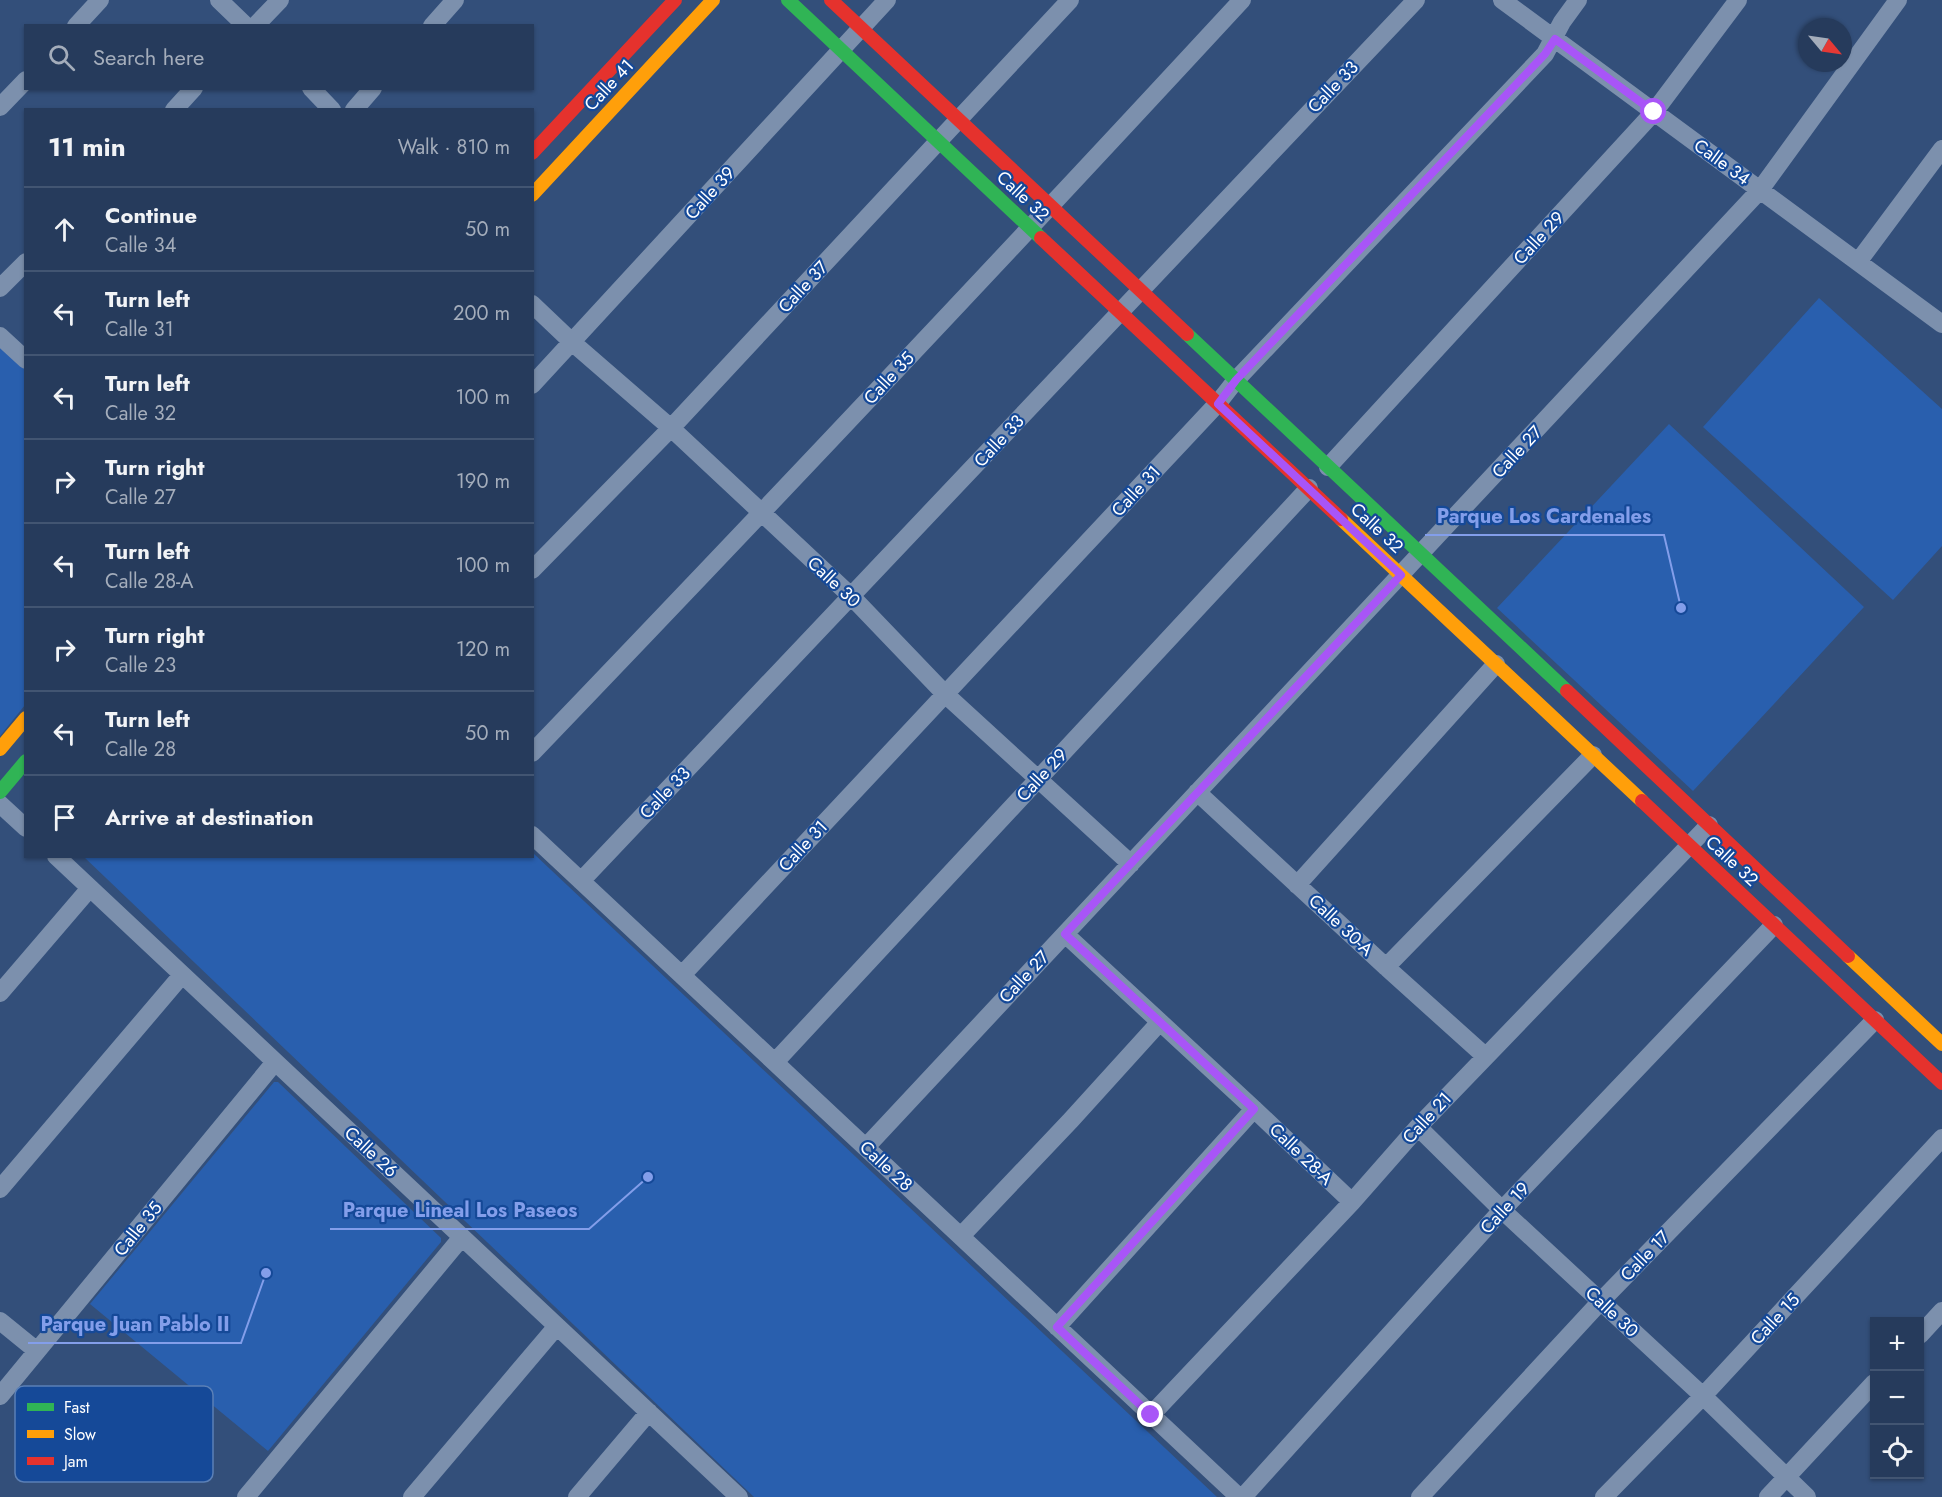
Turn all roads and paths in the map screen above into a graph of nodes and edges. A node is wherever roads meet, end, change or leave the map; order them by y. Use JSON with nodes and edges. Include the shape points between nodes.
{"nodes":[{"id":1,"x":100,"y":0,"type":"edge"},
{"id":2,"x":219,"y":0,"type":"edge"},
{"id":3,"x":279,"y":0,"type":"edge"},
{"id":4,"x":455,"y":0,"type":"edge"},
{"id":5,"x":675,"y":0,"type":"edge"},
{"id":6,"x":713,"y":0,"type":"edge"},
{"id":7,"x":788,"y":0,"type":"edge"},
{"id":8,"x":831,"y":0,"type":"edge"},
{"id":9,"x":887,"y":0,"type":"edge"},
{"id":10,"x":1071,"y":0,"type":"edge"},
{"id":11,"x":1242,"y":0,"type":"edge"},
{"id":12,"x":1416,"y":0,"type":"edge"},
{"id":13,"x":1502,"y":0,"type":"edge"},
{"id":14,"x":1578,"y":0,"type":"edge"},
{"id":15,"x":1738,"y":0,"type":"edge"},
{"id":16,"x":1898,"y":0,"type":"edge"},
{"id":17,"x":78,"y":24,"type":"edge"},
{"id":18,"x":244,"y":24,"type":"edge"},
{"id":19,"x":257,"y":24,"type":"edge"},
{"id":20,"x":434,"y":24,"type":"edge"},
{"id":21,"x":861,"y":28,"type":"junction"},
{"id":22,"x":1555,"y":39,"type":"junction"},
{"id":23,"x":841,"y":49,"type":"junction"},
{"id":24,"x":24,"y":82,"type":"edge"},
{"id":25,"x":192,"y":90,"type":"edge"},
{"id":26,"x":313,"y":90,"type":"edge"},
{"id":27,"x":371,"y":90,"type":"edge"},
{"id":28,"x":0,"y":107,"type":"edge"},
{"id":29,"x":176,"y":108,"type":"edge"},
{"id":30,"x":330,"y":108,"type":"edge"},
{"id":31,"x":356,"y":108,"type":"edge"},
{"id":32,"x":1654,"y":112,"type":"junction"},
{"id":33,"x":960,"y":120,"type":"junction"},
{"id":34,"x":939,"y":141,"type":"junction"},
{"id":35,"x":1942,"y":149,"type":"edge"},
{"id":36,"x":534,"y":151,"type":"edge"},
{"id":37,"x":1760,"y":190,"type":"junction"},
{"id":38,"x":534,"y":193,"type":"edge"},
{"id":39,"x":1051,"y":206,"type":"junction"},
{"id":40,"x":1031,"y":228,"type":"junction"},
{"id":41,"x":1858,"y":262,"type":"junction"},
{"id":42,"x":24,"y":264,"type":"edge"},
{"id":43,"x":0,"y":288,"type":"edge"},
{"id":44,"x":1140,"y":290,"type":"junction"},
{"id":45,"x":534,"y":306,"type":"edge"},
{"id":46,"x":1120,"y":311,"type":"junction"},
{"id":47,"x":1942,"y":324,"type":"edge"},
{"id":48,"x":0,"y":336,"type":"edge"},
{"id":49,"x":573,"y":343,"type":"junction"},
{"id":50,"x":24,"y":358,"type":"edge"},
{"id":51,"x":1236,"y":380,"type":"junction"},
{"id":52,"x":534,"y":383,"type":"edge"},
{"id":53,"x":1218,"y":404,"type":"junction"},
{"id":54,"x":671,"y":428,"type":"junction"},
{"id":55,"x":1328,"y":467,"type":"junction"},
{"id":56,"x":1309,"y":488,"type":"junction"},
{"id":57,"x":761,"y":514,"type":"junction"},
{"id":58,"x":1421,"y":554,"type":"junction"},
{"id":59,"x":534,"y":568,"type":"edge"},
{"id":60,"x":1401,"y":575,"type":"junction"},
{"id":61,"x":852,"y":597,"type":"junction"},
{"id":62,"x":1496,"y":664,"type":"junction"},
{"id":63,"x":945,"y":694,"type":"junction"},
{"id":64,"x":24,"y":720,"type":"edge"},
{"id":65,"x":0,"y":749,"type":"edge"},
{"id":66,"x":534,"y":751,"type":"edge"},
{"id":67,"x":1593,"y":755,"type":"junction"},
{"id":68,"x":24,"y":763,"type":"edge"},
{"id":69,"x":1038,"y":779,"type":"junction"},
{"id":70,"x":0,"y":792,"type":"edge"},
{"id":71,"x":1197,"y":792,"type":"junction"},
{"id":72,"x":0,"y":804,"type":"edge"},
{"id":73,"x":1709,"y":825,"type":"junction"},
{"id":74,"x":24,"y":826,"type":"edge"},
{"id":75,"x":534,"y":837,"type":"edge"},
{"id":76,"x":1689,"y":845,"type":"junction"},
{"id":77,"x":58,"y":858,"type":"edge"},
{"id":78,"x":1131,"y":864,"type":"junction"},
{"id":79,"x":581,"y":881,"type":"junction"},
{"id":80,"x":1297,"y":885,"type":"junction"},
{"id":81,"x":90,"y":888,"type":"junction"},
{"id":82,"x":1774,"y":925,"type":"junction"},
{"id":83,"x":1065,"y":934,"type":"junction"},
{"id":84,"x":1386,"y":967,"type":"junction"},
{"id":85,"x":182,"y":975,"type":"junction"},
{"id":86,"x":682,"y":975,"type":"junction"},
{"id":87,"x":0,"y":993,"type":"edge"},
{"id":88,"x":1875,"y":1020,"type":"junction"},
{"id":89,"x":1159,"y":1023,"type":"junction"},
{"id":90,"x":1942,"y":1044,"type":"edge"},
{"id":91,"x":1485,"y":1056,"type":"junction"},
{"id":92,"x":275,"y":1062,"type":"junction"},
{"id":93,"x":775,"y":1062,"type":"junction"},
{"id":94,"x":1942,"y":1083,"type":"edge"},
{"id":95,"x":1254,"y":1109,"type":"junction"},
{"id":96,"x":1418,"y":1127,"type":"junction"},
{"id":97,"x":1942,"y":1138,"type":"edge"},
{"id":98,"x":866,"y":1148,"type":"junction"},
{"id":99,"x":0,"y":1189,"type":"edge"},
{"id":100,"x":1352,"y":1202,"type":"junction"},
{"id":101,"x":1502,"y":1210,"type":"junction"},
{"id":102,"x":961,"y":1236,"type":"junction"},
{"id":103,"x":462,"y":1237,"type":"junction"},
{"id":104,"x":1601,"y":1301,"type":"junction"},
{"id":105,"x":1942,"y":1311,"type":"edge"},
{"id":106,"x":0,"y":1321,"type":"edge"},
{"id":107,"x":556,"y":1326,"type":"junction"},
{"id":108,"x":1057,"y":1327,"type":"junction"},
{"id":109,"x":1924,"y":1331,"type":"edge"},
{"id":110,"x":37,"y":1351,"type":"junction"},
{"id":111,"x":1870,"y":1388,"type":"edge"},
{"id":112,"x":0,"y":1396,"type":"edge"},
{"id":113,"x":1703,"y":1396,"type":"junction"},
{"id":114,"x":649,"y":1412,"type":"junction"},
{"id":115,"x":1151,"y":1415,"type":"junction"},
{"id":116,"x":1786,"y":1478,"type":"junction"},
{"id":117,"x":246,"y":1497,"type":"edge"},
{"id":118,"x":412,"y":1497,"type":"edge"},
{"id":119,"x":577,"y":1497,"type":"edge"},
{"id":120,"x":739,"y":1497,"type":"edge"},
{"id":121,"x":1241,"y":1497,"type":"edge"},
{"id":122,"x":1420,"y":1497,"type":"edge"},
{"id":123,"x":1604,"y":1497,"type":"edge"},
{"id":124,"x":1768,"y":1497,"type":"edge"},
{"id":125,"x":1807,"y":1497,"type":"edge"}],
"edges":[{"from":1,"to":17,"type":"street"},
{"from":2,"to":18,"type":"street"},
{"from":3,"to":19,"type":"street"},
{"from":4,"to":20,"type":"street"},
{"from":5,"to":36,"type":"street","name":"Calle 41"},
{"from":6,"to":38,"type":"street","name":"Calle 41"},
{"from":7,"to":23,"type":"street","name":"Calle 32"},
{"from":8,"to":21,"type":"street","name":"Calle 32"},
{"from":9,"to":21,"type":"street","name":"Calle 39"},
{"from":10,"to":33,"type":"street","name":"Calle 37"},
{"from":11,"to":39,"type":"street","name":"Calle 35"},
{"from":12,"to":44,"type":"street","name":"Calle 33"},
{"from":13,"to":22,"type":"street","name":"Calle 34"},
{"from":14,"to":22,"type":"street","name":"Calle 31"},
{"from":15,"to":32,"type":"street","name":"Calle 29"},
{"from":16,"to":37,"type":"street","name":"Calle 27"},
{"from":21,"to":23,"type":"street","name":"Calle 39"},
{"from":21,"to":33,"type":"street","name":"Calle 32"},
{"from":22,"to":32,"type":"street","name":"Calle 34"},
{"from":22,"to":51,"type":"street","name":"Calle 31"},
{"from":23,"to":34,"type":"street","name":"Calle 32"},
{"from":23,"to":49,"type":"street","name":"Calle 39"},
{"from":24,"to":28,"type":"street"},
{"from":25,"to":29,"type":"street"},
{"from":26,"to":30,"type":"street"},
{"from":27,"to":31,"type":"street"},
{"from":32,"to":37,"type":"street","name":"Calle 34"},
{"from":32,"to":55,"type":"street","name":"Calle 29"},
{"from":33,"to":34,"type":"street","name":"Calle 37"},
{"from":33,"to":39,"type":"street","name":"Calle 32"},
{"from":34,"to":40,"type":"street","name":"Calle 32"},
{"from":34,"to":54,"type":"street","name":"Calle 37"},
{"from":35,"to":41,"type":"street"},
{"from":37,"to":41,"type":"street","name":"Calle 34"},
{"from":37,"to":58,"type":"street","name":"Calle 27"},
{"from":39,"to":40,"type":"street","name":"Calle 35"},
{"from":39,"to":44,"type":"street","name":"Calle 32"},
{"from":40,"to":46,"type":"street","name":"Calle 32"},
{"from":40,"to":57,"type":"street","name":"Calle 35"},
{"from":41,"to":47,"type":"street","name":"Calle 34"},
{"from":42,"to":43,"type":"street"},
{"from":44,"to":46,"type":"street","name":"Calle 33"},
{"from":44,"to":51,"type":"street","name":"Calle 32"},
{"from":45,"to":49,"type":"street","name":"Calle 30"},
{"from":46,"to":53,"type":"street","name":"Calle 32"},
{"from":46,"to":61,"type":"street","name":"Calle 33"},
{"from":48,"to":50,"type":"street"},
{"from":49,"to":52,"type":"street","name":"Calle 39"},
{"from":49,"to":54,"type":"street","name":"Calle 30"},
{"from":51,"to":53,"type":"street","name":"Calle 31"},
{"from":51,"to":55,"type":"street","name":"Calle 32"},
{"from":53,"to":56,"type":"street","name":"Calle 32"},
{"from":53,"to":63,"type":"street","name":"Calle 31"},
{"from":54,"to":57,"type":"street","name":"Calle 30"},
{"from":54,"to":59,"type":"street","name":"Calle 37"},
{"from":55,"to":58,"type":"street","name":"Calle 32"},
{"from":56,"to":60,"type":"street","name":"Calle 32"},
{"from":56,"to":69,"type":"street","name":"Calle 29"},
{"from":57,"to":61,"type":"street","name":"Calle 30"},
{"from":57,"to":66,"type":"street","name":"Calle 35"},
{"from":58,"to":60,"type":"street","name":"Calle 27"},
{"from":58,"to":73,"type":"street","name":"Calle 32"},
{"from":60,"to":62,"type":"street","name":"Calle 32"},
{"from":60,"to":71,"type":"street","name":"Calle 27"},
{"from":61,"to":63,"type":"street","name":"Calle 30"},
{"from":61,"to":79,"type":"street","name":"Calle 33"},
{"from":62,"to":67,"type":"street","name":"Calle 32"},
{"from":62,"to":80,"type":"street"},
{"from":63,"to":69,"type":"street","name":"Calle 30"},
{"from":63,"to":86,"type":"street","name":"Calle 31"},
{"from":64,"to":65,"type":"street"},
{"from":67,"to":76,"type":"street","name":"Calle 32"},
{"from":67,"to":84,"type":"street"},
{"from":68,"to":70,"type":"street"},
{"from":69,"to":78,"type":"street","name":"Calle 30"},
{"from":69,"to":93,"type":"street","name":"Calle 29"},
{"from":71,"to":78,"type":"street","name":"Calle 27"},
{"from":71,"to":80,"type":"street","name":"Calle 30-A"},
{"from":72,"to":74,"type":"street"},
{"from":73,"to":76,"type":"street","name":"Calle 21"},
{"from":73,"to":90,"type":"street","name":"Calle 32"},
{"from":75,"to":79,"type":"street","name":"Calle 28"},
{"from":76,"to":82,"type":"street","name":"Calle 32"},
{"from":76,"to":91,"type":"street","name":"Calle 21"},
{"from":77,"to":81,"type":"street","name":"Calle 26"},
{"from":78,"to":83,"type":"street","name":"Calle 27"},
{"from":79,"to":86,"type":"street","name":"Calle 28"},
{"from":80,"to":84,"type":"street","name":"Calle 30-A"},
{"from":81,"to":85,"type":"street","name":"Calle 26"},
{"from":81,"to":87,"type":"street"},
{"from":82,"to":88,"type":"street","name":"Calle 32"},
{"from":82,"to":101,"type":"street","name":"Calle 19"},
{"from":83,"to":89,"type":"street","name":"Calle 28-A"},
{"from":83,"to":98,"type":"street","name":"Calle 27"},
{"from":84,"to":91,"type":"street","name":"Calle 30-A"},
{"from":85,"to":92,"type":"street","name":"Calle 26"},
{"from":85,"to":99,"type":"street"},
{"from":86,"to":93,"type":"street","name":"Calle 28"},
{"from":88,"to":94,"type":"street","name":"Calle 32"},
{"from":88,"to":104,"type":"street","name":"Calle 17"},
{"from":89,"to":95,"type":"street","name":"Calle 28-A"},
{"from":89,"to":102,"type":"street"},
{"from":91,"to":96,"type":"street","name":"Calle 21"},
{"from":92,"to":103,"type":"street","name":"Calle 26"},
{"from":92,"to":110,"type":"street","name":"Calle 35"},
{"from":93,"to":98,"type":"street","name":"Calle 28"},
{"from":95,"to":100,"type":"street","name":"Calle 28-A"},
{"from":95,"to":108,"type":"street"},
{"from":96,"to":100,"type":"street","name":"Calle 21"},
{"from":96,"to":101,"type":"street","name":"Calle 30"},
{"from":97,"to":113,"type":"street","name":"Calle 15"},
{"from":98,"to":102,"type":"street","name":"Calle 28"},
{"from":100,"to":115,"type":"street","name":"Calle 21"},
{"from":101,"to":104,"type":"street","name":"Calle 30"},
{"from":101,"to":121,"type":"street","name":"Calle 19"},
{"from":102,"to":108,"type":"street","name":"Calle 28"},
{"from":103,"to":107,"type":"street","name":"Calle 26"},
{"from":103,"to":117,"type":"street"},
{"from":104,"to":113,"type":"street","name":"Calle 30"},
{"from":104,"to":122,"type":"street","name":"Calle 17"},
{"from":105,"to":109,"type":"street"},
{"from":106,"to":110,"type":"street"},
{"from":107,"to":114,"type":"street","name":"Calle 26"},
{"from":107,"to":118,"type":"street"},
{"from":108,"to":115,"type":"street","name":"Calle 28"},
{"from":110,"to":112,"type":"street","name":"Calle 35"},
{"from":111,"to":116,"type":"street"},
{"from":113,"to":116,"type":"street","name":"Calle 30"},
{"from":113,"to":123,"type":"street","name":"Calle 15"},
{"from":114,"to":119,"type":"street"},
{"from":114,"to":120,"type":"street","name":"Calle 26"},
{"from":115,"to":121,"type":"street","name":"Calle 28"},
{"from":116,"to":124,"type":"street"},
{"from":116,"to":125,"type":"street","name":"Calle 30"}]}
